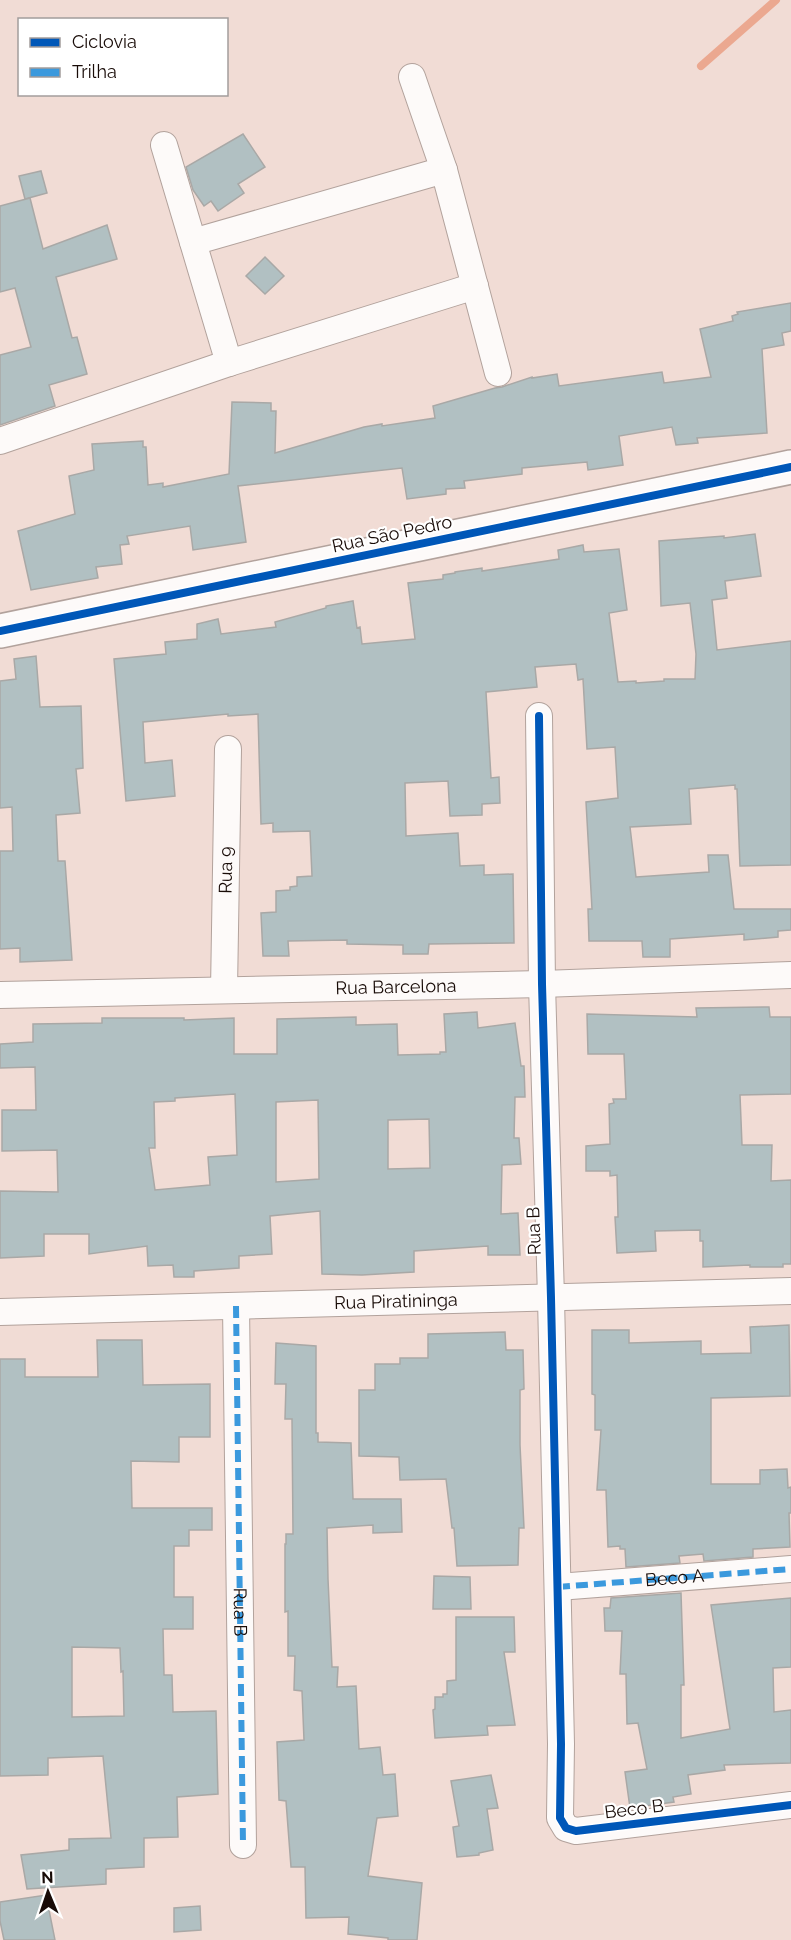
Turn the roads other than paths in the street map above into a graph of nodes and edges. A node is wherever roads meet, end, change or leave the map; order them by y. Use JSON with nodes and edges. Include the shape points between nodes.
{"nodes":[{"id":1,"x":412,"y":77,"type":"dead end"},
{"id":2,"x":164,"y":145,"type":"dead end"},
{"id":3,"x":444,"y":170,"type":"junction"},
{"id":4,"x":194,"y":242,"type":"junction"},
{"id":5,"x":475,"y":286,"type":"junction"},
{"id":6,"x":229,"y":363,"type":"junction"},
{"id":7,"x":498,"y":373,"type":"dead end"},
{"id":8,"x":0,"y":441,"type":"edge"},
{"id":9,"x":791,"y":467,"type":"edge"},
{"id":10,"x":0,"y":631,"type":"edge"},
{"id":11,"x":539,"y":716,"type":"dead end"},
{"id":12,"x":228,"y":749,"type":"dead end"},
{"id":13,"x":791,"y":975,"type":"edge"},
{"id":14,"x":542,"y":984,"type":"junction"},
{"id":15,"x":224,"y":990,"type":"junction"},
{"id":16,"x":0,"y":995,"type":"edge"},
{"id":17,"x":791,"y":1291,"type":"edge"},
{"id":18,"x":551,"y":1298,"type":"junction"},
{"id":19,"x":236,"y":1306,"type":"junction"},
{"id":20,"x":0,"y":1312,"type":"edge"},
{"id":21,"x":791,"y":1569,"type":"edge"},
{"id":22,"x":558,"y":1587,"type":"junction"},
{"id":23,"x":561,"y":1744,"type":"joint"},
{"id":24,"x":791,"y":1805,"type":"edge"},
{"id":25,"x":243,"y":1845,"type":"dead end"}],
"edges":[{"from":1,"to":3,"type":"street"},
{"from":2,"to":4,"type":"street"},
{"from":3,"to":4,"type":"street"},
{"from":3,"to":5,"type":"street"},
{"from":4,"to":6,"type":"street"},
{"from":5,"to":6,"type":"street"},
{"from":5,"to":7,"type":"street"},
{"from":6,"to":8,"type":"street"},
{"from":9,"to":10,"type":"street","name":"Rua São Pedro"},
{"from":11,"to":14,"type":"street","name":"Rua B"},
{"from":12,"to":15,"type":"street","name":"Rua 9"},
{"from":13,"to":14,"type":"street","name":"Rua Barcelona"},
{"from":14,"to":15,"type":"street","name":"Rua Barcelona"},
{"from":14,"to":18,"type":"street","name":"Rua B"},
{"from":15,"to":16,"type":"street","name":"Rua Barcelona"},
{"from":17,"to":18,"type":"street","name":"Rua Piratininga"},
{"from":18,"to":19,"type":"street","name":"Rua Piratininga"},
{"from":18,"to":22,"type":"street","name":"Rua B"},
{"from":19,"to":20,"type":"street","name":"Rua Piratininga"},
{"from":19,"to":25,"type":"street","name":"Rua B"},
{"from":21,"to":22,"type":"street","name":"Beco A"},
{"from":22,"to":23,"type":"street","name":"Rua B"},
{"from":23,"to":24,"type":"street","name":"Beco B","via":[[560,1818],[566,1828],[576,1831]]}]}
